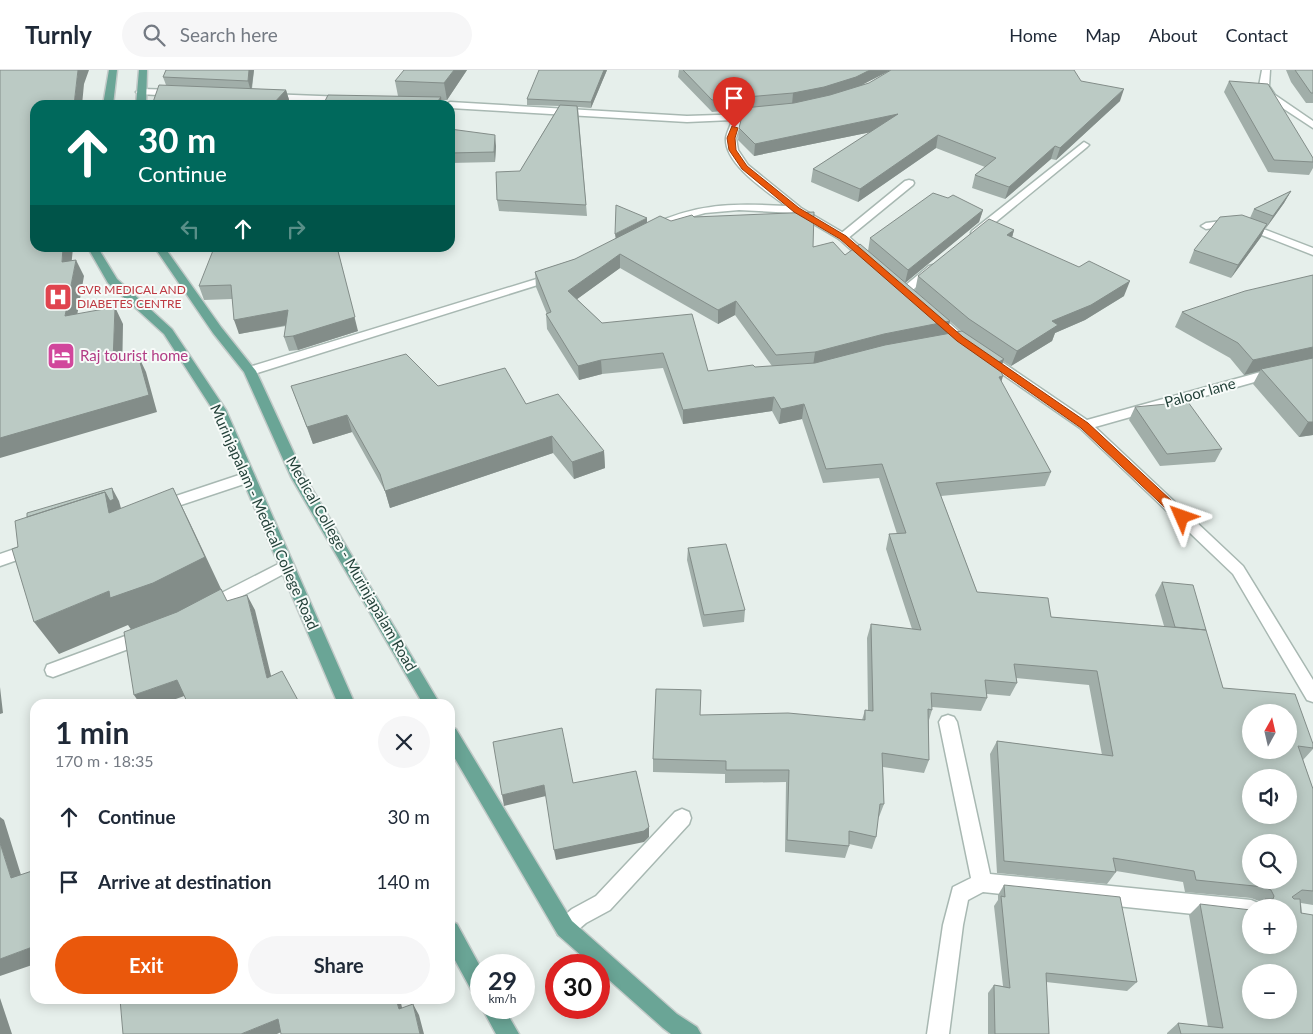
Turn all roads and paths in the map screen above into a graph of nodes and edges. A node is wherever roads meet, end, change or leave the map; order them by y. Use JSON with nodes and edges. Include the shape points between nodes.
{"nodes":[{"id":1,"x":113,"y":70,"type":"edge"},
{"id":2,"x":143,"y":70,"type":"edge"},
{"id":3,"x":1266,"y":70,"type":"edge"},
{"id":4,"x":142,"y":92,"type":"junction"},
{"id":5,"x":191,"y":94,"type":"edge"},
{"id":6,"x":260,"y":96,"type":"edge"},
{"id":7,"x":109,"y":100,"type":"edge"},
{"id":8,"x":141,"y":100,"type":"edge"},
{"id":9,"x":338,"y":100,"type":"edge"},
{"id":10,"x":455,"y":105,"type":"edge"},
{"id":11,"x":753,"y":115,"type":"edge"},
{"id":12,"x":738,"y":117,"type":"junction"},
{"id":13,"x":1313,"y":125,"type":"edge"},
{"id":14,"x":1084,"y":145,"type":"edge"},
{"id":15,"x":909,"y":183,"type":"dead end"},
{"id":16,"x":797,"y":210,"type":"junction"},
{"id":17,"x":1206,"y":226,"type":"dead end"},
{"id":18,"x":638,"y":235,"type":"edge"},
{"id":19,"x":843,"y":237,"type":"junction"},
{"id":20,"x":965,"y":242,"type":"edge"},
{"id":21,"x":95,"y":252,"type":"edge"},
{"id":22,"x":163,"y":252,"type":"edge"},
{"id":23,"x":1313,"y":252,"type":"edge"},
{"id":24,"x":942,"y":260,"type":"edge"},
{"id":25,"x":878,"y":267,"type":"edge"},
{"id":26,"x":564,"y":273,"type":"edge"},
{"id":27,"x":905,"y":291,"type":"edge"},
{"id":28,"x":926,"y":309,"type":"edge"},
{"id":29,"x":960,"y":339,"type":"junction"},
{"id":30,"x":940,"y":343,"type":"edge"},
{"id":31,"x":1313,"y":365,"type":"edge"},
{"id":32,"x":250,"y":371,"type":"junction"},
{"id":33,"x":1085,"y":425,"type":"junction"},
{"id":34,"x":248,"y":477,"type":"junction"},
{"id":35,"x":147,"y":511,"type":"edge"},
{"id":36,"x":46,"y":545,"type":"edge"},
{"id":37,"x":0,"y":560,"type":"edge"},
{"id":38,"x":286,"y":566,"type":"junction"},
{"id":39,"x":196,"y":614,"type":"edge"},
{"id":40,"x":161,"y":629,"type":"edge"},
{"id":41,"x":53,"y":670,"type":"dead end"},
{"id":42,"x":1313,"y":695,"type":"edge"},
{"id":43,"x":345,"y":699,"type":"edge"},
{"id":44,"x":429,"y":699,"type":"edge"},
{"id":45,"x":948,"y":722,"type":"dead end"},
{"id":46,"x":455,"y":742,"type":"edge"},
{"id":47,"x":682,"y":818,"type":"dead end"},
{"id":48,"x":982,"y":883,"type":"junction"},
{"id":49,"x":1242,"y":909,"type":"edge"},
{"id":50,"x":565,"y":928,"type":"junction"},
{"id":51,"x":455,"y":940,"type":"edge"},
{"id":52,"x":470,"y":968,"type":"edge"},
{"id":53,"x":499,"y":1019,"type":"edge"},
{"id":54,"x":508,"y":1034,"type":"edge"},
{"id":55,"x":690,"y":1034,"type":"edge"},
{"id":56,"x":938,"y":1034,"type":"edge"}],
"edges":[{"from":1,"to":7,"type":"main road"},
{"from":2,"to":4,"type":"main road"},
{"from":3,"to":13,"type":"street","via":[[1264,86],[1272,97]]},
{"from":4,"to":5,"type":"street"},
{"from":4,"to":8,"type":"main road"},
{"from":6,"to":9,"type":"street"},
{"from":10,"to":12,"type":"street","via":[[687,119]]},
{"from":11,"to":12,"type":"street"},
{"from":12,"to":16,"type":"street","via":[[731,138],[733,150],[744,167]]},
{"from":14,"to":20,"type":"street"},
{"from":15,"to":19,"type":"street"},
{"from":16,"to":18,"type":"street","via":[[706,208],[671,218]]},
{"from":16,"to":19,"type":"street"},
{"from":17,"to":23,"type":"street","via":[[1237,222]]},
{"from":19,"to":25,"type":"street"},
{"from":21,"to":34,"type":"main road","name":"Murinjapalam - Medical College Road","via":[[112,281],[168,332],[219,410]]},
{"from":22,"to":32,"type":"main road","name":"Medical College - Murinjapalam Road"},
{"from":24,"to":27,"type":"street"},
{"from":26,"to":32,"type":"street"},
{"from":28,"to":29,"type":"street"},
{"from":29,"to":30,"type":"street"},
{"from":29,"to":33,"type":"street"},
{"from":31,"to":33,"type":"street","name":"Paloor lane"},
{"from":32,"to":44,"type":"main road","name":"Medical College - Murinjapalam Road","via":[[298,477]]},
{"from":33,"to":42,"type":"street","via":[[1238,570]]},
{"from":34,"to":35,"type":"street"},
{"from":34,"to":38,"type":"main road","name":"Murinjapalam - Medical College Road"},
{"from":36,"to":37,"type":"street"},
{"from":38,"to":39,"type":"street"},
{"from":38,"to":43,"type":"main road","name":"Murinjapalam - Medical College Road"},
{"from":40,"to":41,"type":"street"},
{"from":45,"to":48,"type":"street"},
{"from":46,"to":50,"type":"main road"},
{"from":47,"to":50,"type":"street","via":[[603,903]]},
{"from":48,"to":49,"type":"street"},
{"from":48,"to":56,"type":"street","via":[[960,894]]},
{"from":50,"to":55,"type":"main road","via":[[670,1021]]},
{"from":51,"to":52,"type":"main road"},
{"from":53,"to":54,"type":"main road"}]}
